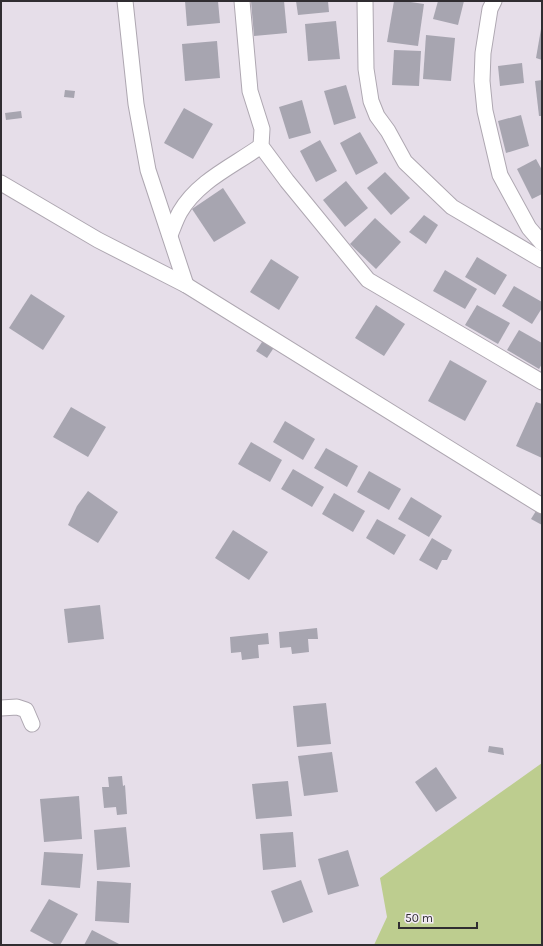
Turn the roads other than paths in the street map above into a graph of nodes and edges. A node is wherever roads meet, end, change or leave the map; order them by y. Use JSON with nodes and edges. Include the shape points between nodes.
{"nodes":[{"id":1,"x":125,"y":1,"type":"edge"},
{"id":2,"x":242,"y":1,"type":"edge"},
{"id":3,"x":365,"y":1,"type":"edge"},
{"id":4,"x":494,"y":1,"type":"edge"},
{"id":5,"x":261,"y":146,"type":"junction"},
{"id":6,"x":1,"y":183,"type":"edge"},
{"id":7,"x":170,"y":235,"type":"junction"},
{"id":8,"x":542,"y":243,"type":"edge"},
{"id":9,"x":542,"y":260,"type":"edge"},
{"id":10,"x":186,"y":285,"type":"junction"},
{"id":11,"x":542,"y":382,"type":"edge"},
{"id":12,"x":542,"y":506,"type":"edge"},
{"id":13,"x":1,"y":708,"type":"edge"},
{"id":14,"x":32,"y":724,"type":"dead end"}],
"edges":[{"from":1,"to":7,"type":"street","via":[[136,104],[148,170]]},
{"from":2,"to":5,"type":"street","via":[[250,91],[262,129]]},
{"from":3,"to":9,"type":"street","via":[[366,69],[371,101],[377,116],[405,162],[452,207]]},
{"from":4,"to":8,"type":"street","via":[[490,9],[482,53],[485,111],[500,176],[529,228]]},
{"from":5,"to":7,"type":"street","via":[[216,175],[193,194],[180,212]]},
{"from":5,"to":11,"type":"street","via":[[368,280]]},
{"from":6,"to":10,"type":"street","via":[[98,240]]},
{"from":7,"to":10,"type":"street"},
{"from":10,"to":12,"type":"street"},
{"from":13,"to":14,"type":"street","via":[[17,707],[26,710]]}]}
